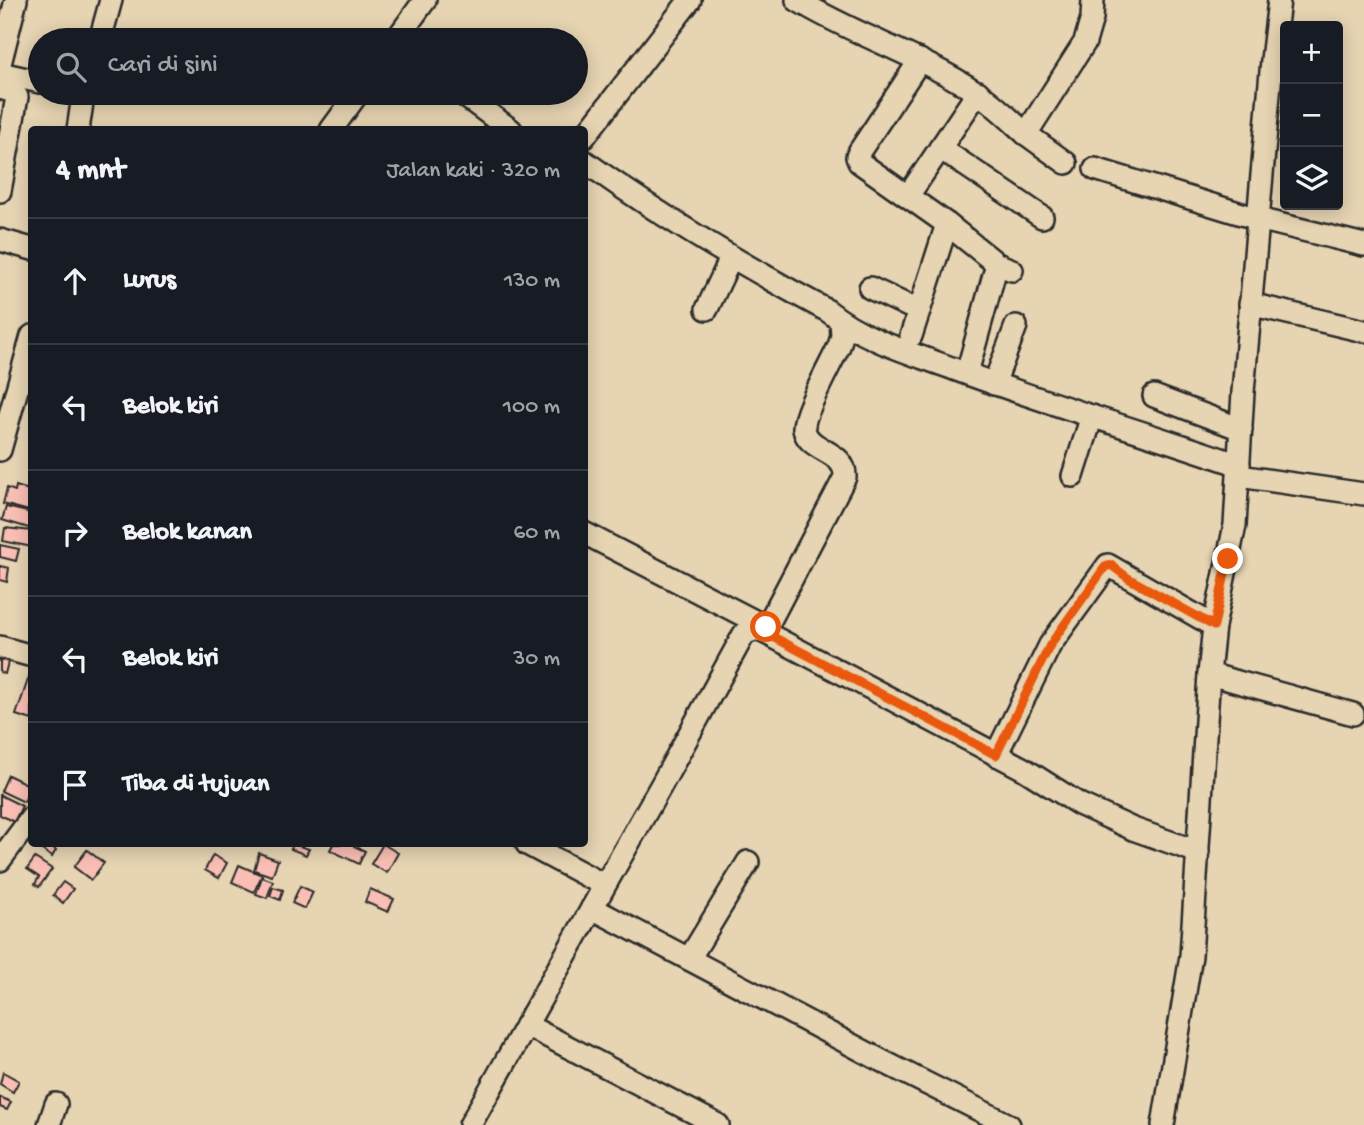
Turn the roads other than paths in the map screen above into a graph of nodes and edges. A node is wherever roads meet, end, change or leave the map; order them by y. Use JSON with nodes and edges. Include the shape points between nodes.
{"nodes":[{"id":1,"x":16,"y":0,"type":"edge"},
{"id":2,"x":111,"y":0,"type":"edge"},
{"id":3,"x":425,"y":0,"type":"edge"},
{"id":4,"x":690,"y":0,"type":"edge"},
{"id":5,"x":796,"y":0,"type":"edge"},
{"id":6,"x":1093,"y":0,"type":"edge"},
{"id":7,"x":1279,"y":0,"type":"edge"},
{"id":8,"x":103,"y":28,"type":"edge"},
{"id":9,"x":405,"y":28,"type":"edge"},
{"id":10,"x":920,"y":60,"type":"junction"},
{"id":11,"x":0,"y":64,"type":"edge"},
{"id":12,"x":0,"y":73,"type":"edge"},
{"id":13,"x":28,"y":79,"type":"edge"},
{"id":14,"x":0,"y":88,"type":"edge"},
{"id":15,"x":978,"y":92,"type":"junction"},
{"id":16,"x":81,"y":105,"type":"edge"},
{"id":17,"x":349,"y":105,"type":"edge"},
{"id":18,"x":477,"y":105,"type":"edge"},
{"id":19,"x":78,"y":126,"type":"edge"},
{"id":20,"x":334,"y":126,"type":"edge"},
{"id":21,"x":506,"y":126,"type":"edge"},
{"id":22,"x":588,"y":131,"type":"edge"},
{"id":23,"x":1026,"y":134,"type":"junction"},
{"id":24,"x":940,"y":148,"type":"junction"},
{"id":25,"x":1066,"y":163,"type":"dead end"},
{"id":26,"x":588,"y":164,"type":"edge"},
{"id":27,"x":1095,"y":169,"type":"dead end"},
{"id":28,"x":0,"y":191,"type":"edge"},
{"id":29,"x":908,"y":196,"type":"junction"},
{"id":30,"x":1042,"y":217,"type":"dead end"},
{"id":31,"x":1258,"y":219,"type":"junction"},
{"id":32,"x":947,"y":224,"type":"junction"},
{"id":33,"x":0,"y":240,"type":"edge"},
{"id":34,"x":1364,"y":245,"type":"edge"},
{"id":35,"x":28,"y":248,"type":"edge"},
{"id":36,"x":731,"y":258,"type":"junction"},
{"id":37,"x":870,"y":288,"type":"dead end"},
{"id":38,"x":1250,"y":304,"type":"junction"},
{"id":39,"x":707,"y":309,"type":"dead end"},
{"id":40,"x":919,"y":311,"type":"junction"},
{"id":41,"x":841,"y":321,"type":"junction"},
{"id":42,"x":1016,"y":326,"type":"dead end"},
{"id":43,"x":1364,"y":331,"type":"edge"},
{"id":44,"x":911,"y":336,"type":"dead end"},
{"id":45,"x":28,"y":350,"type":"edge"},
{"id":46,"x":970,"y":362,"type":"dead end"},
{"id":47,"x":994,"y":384,"type":"junction"},
{"id":48,"x":1154,"y":396,"type":"dead end"},
{"id":49,"x":1092,"y":416,"type":"junction"},
{"id":50,"x":1241,"y":429,"type":"junction"},
{"id":51,"x":0,"y":450,"type":"edge"},
{"id":52,"x":1239,"y":471,"type":"junction"},
{"id":53,"x":1073,"y":476,"type":"dead end"},
{"id":54,"x":1364,"y":494,"type":"edge"},
{"id":55,"x":588,"y":535,"type":"edge"},
{"id":56,"x":1214,"y":626,"type":"junction"},
{"id":57,"x":765,"y":629,"type":"junction"},
{"id":58,"x":0,"y":647,"type":"edge"},
{"id":59,"x":28,"y":655,"type":"edge"},
{"id":60,"x":1209,"y":674,"type":"junction"},
{"id":61,"x":1353,"y":714,"type":"dead end"},
{"id":62,"x":996,"y":755,"type":"junction"},
{"id":63,"x":28,"y":822,"type":"edge"},
{"id":64,"x":533,"y":847,"type":"edge"},
{"id":65,"x":1198,"y":852,"type":"junction"},
{"id":66,"x":0,"y":860,"type":"edge"},
{"id":67,"x":748,"y":862,"type":"dead end"},
{"id":68,"x":604,"y":885,"type":"junction"},
{"id":69,"x":592,"y":908,"type":"junction"},
{"id":70,"x":689,"y":958,"type":"junction"},
{"id":71,"x":526,"y":1025,"type":"junction"},
{"id":72,"x":56,"y":1104,"type":"dead end"},
{"id":73,"x":999,"y":1123,"type":"edge"},
{"id":74,"x":49,"y":1125,"type":"edge"},
{"id":75,"x":470,"y":1125,"type":"edge"},
{"id":76,"x":718,"y":1125,"type":"edge"},
{"id":77,"x":1163,"y":1125,"type":"edge"}],
"edges":[{"from":1,"to":11,"type":"street"},
{"from":2,"to":8,"type":"street"},
{"from":3,"to":9,"type":"street"},
{"from":4,"to":22,"type":"street"},
{"from":5,"to":10,"type":"street"},
{"from":6,"to":23,"type":"street","via":[[1085,42]]},
{"from":7,"to":31,"type":"street"},
{"from":10,"to":15,"type":"street"},
{"from":10,"to":29,"type":"street","via":[[857,157]]},
{"from":12,"to":13,"type":"street"},
{"from":14,"to":28,"type":"street","via":[[18,97]]},
{"from":15,"to":23,"type":"street"},
{"from":15,"to":24,"type":"street"},
{"from":16,"to":19,"type":"street"},
{"from":17,"to":20,"type":"street"},
{"from":18,"to":21,"type":"street"},
{"from":23,"to":25,"type":"street"},
{"from":24,"to":29,"type":"street"},
{"from":24,"to":30,"type":"street"},
{"from":26,"to":36,"type":"street"},
{"from":27,"to":31,"type":"street"},
{"from":29,"to":32,"type":"street"},
{"from":31,"to":34,"type":"street"},
{"from":31,"to":38,"type":"street"},
{"from":32,"to":40,"type":"street"},
{"from":32,"to":46,"type":"street","via":[[1005,267]]},
{"from":33,"to":35,"type":"street"},
{"from":36,"to":39,"type":"street"},
{"from":36,"to":41,"type":"street"},
{"from":37,"to":40,"type":"street"},
{"from":38,"to":43,"type":"street"},
{"from":38,"to":50,"type":"street"},
{"from":40,"to":44,"type":"street"},
{"from":41,"to":47,"type":"street","via":[[886,344]]},
{"from":41,"to":57,"type":"street","via":[[839,346],[806,415],[804,429],[810,439],[841,460],[845,477]]},
{"from":42,"to":47,"type":"street"},
{"from":45,"to":51,"type":"street"},
{"from":47,"to":49,"type":"street"},
{"from":48,"to":50,"type":"street"},
{"from":49,"to":52,"type":"street"},
{"from":49,"to":53,"type":"street"},
{"from":50,"to":52,"type":"street"},
{"from":52,"to":54,"type":"street"},
{"from":52,"to":56,"type":"street","via":[[1235,525]]},
{"from":55,"to":57,"type":"street"},
{"from":56,"to":60,"type":"street"},
{"from":56,"to":62,"type":"street","via":[[1108,565],[1050,645]]},
{"from":57,"to":62,"type":"street"},
{"from":57,"to":68,"type":"street","via":[[744,634]]},
{"from":58,"to":59,"type":"street"},
{"from":60,"to":61,"type":"street"},
{"from":60,"to":65,"type":"street"},
{"from":62,"to":65,"type":"street","via":[[1103,816]]},
{"from":63,"to":66,"type":"street"},
{"from":64,"to":68,"type":"street"},
{"from":65,"to":77,"type":"street","via":[[1191,956]]},
{"from":67,"to":70,"type":"street"},
{"from":68,"to":69,"type":"street"},
{"from":69,"to":70,"type":"street"},
{"from":69,"to":71,"type":"street"},
{"from":70,"to":73,"type":"street"},
{"from":71,"to":75,"type":"street"},
{"from":71,"to":76,"type":"street"},
{"from":72,"to":74,"type":"street"}]}
